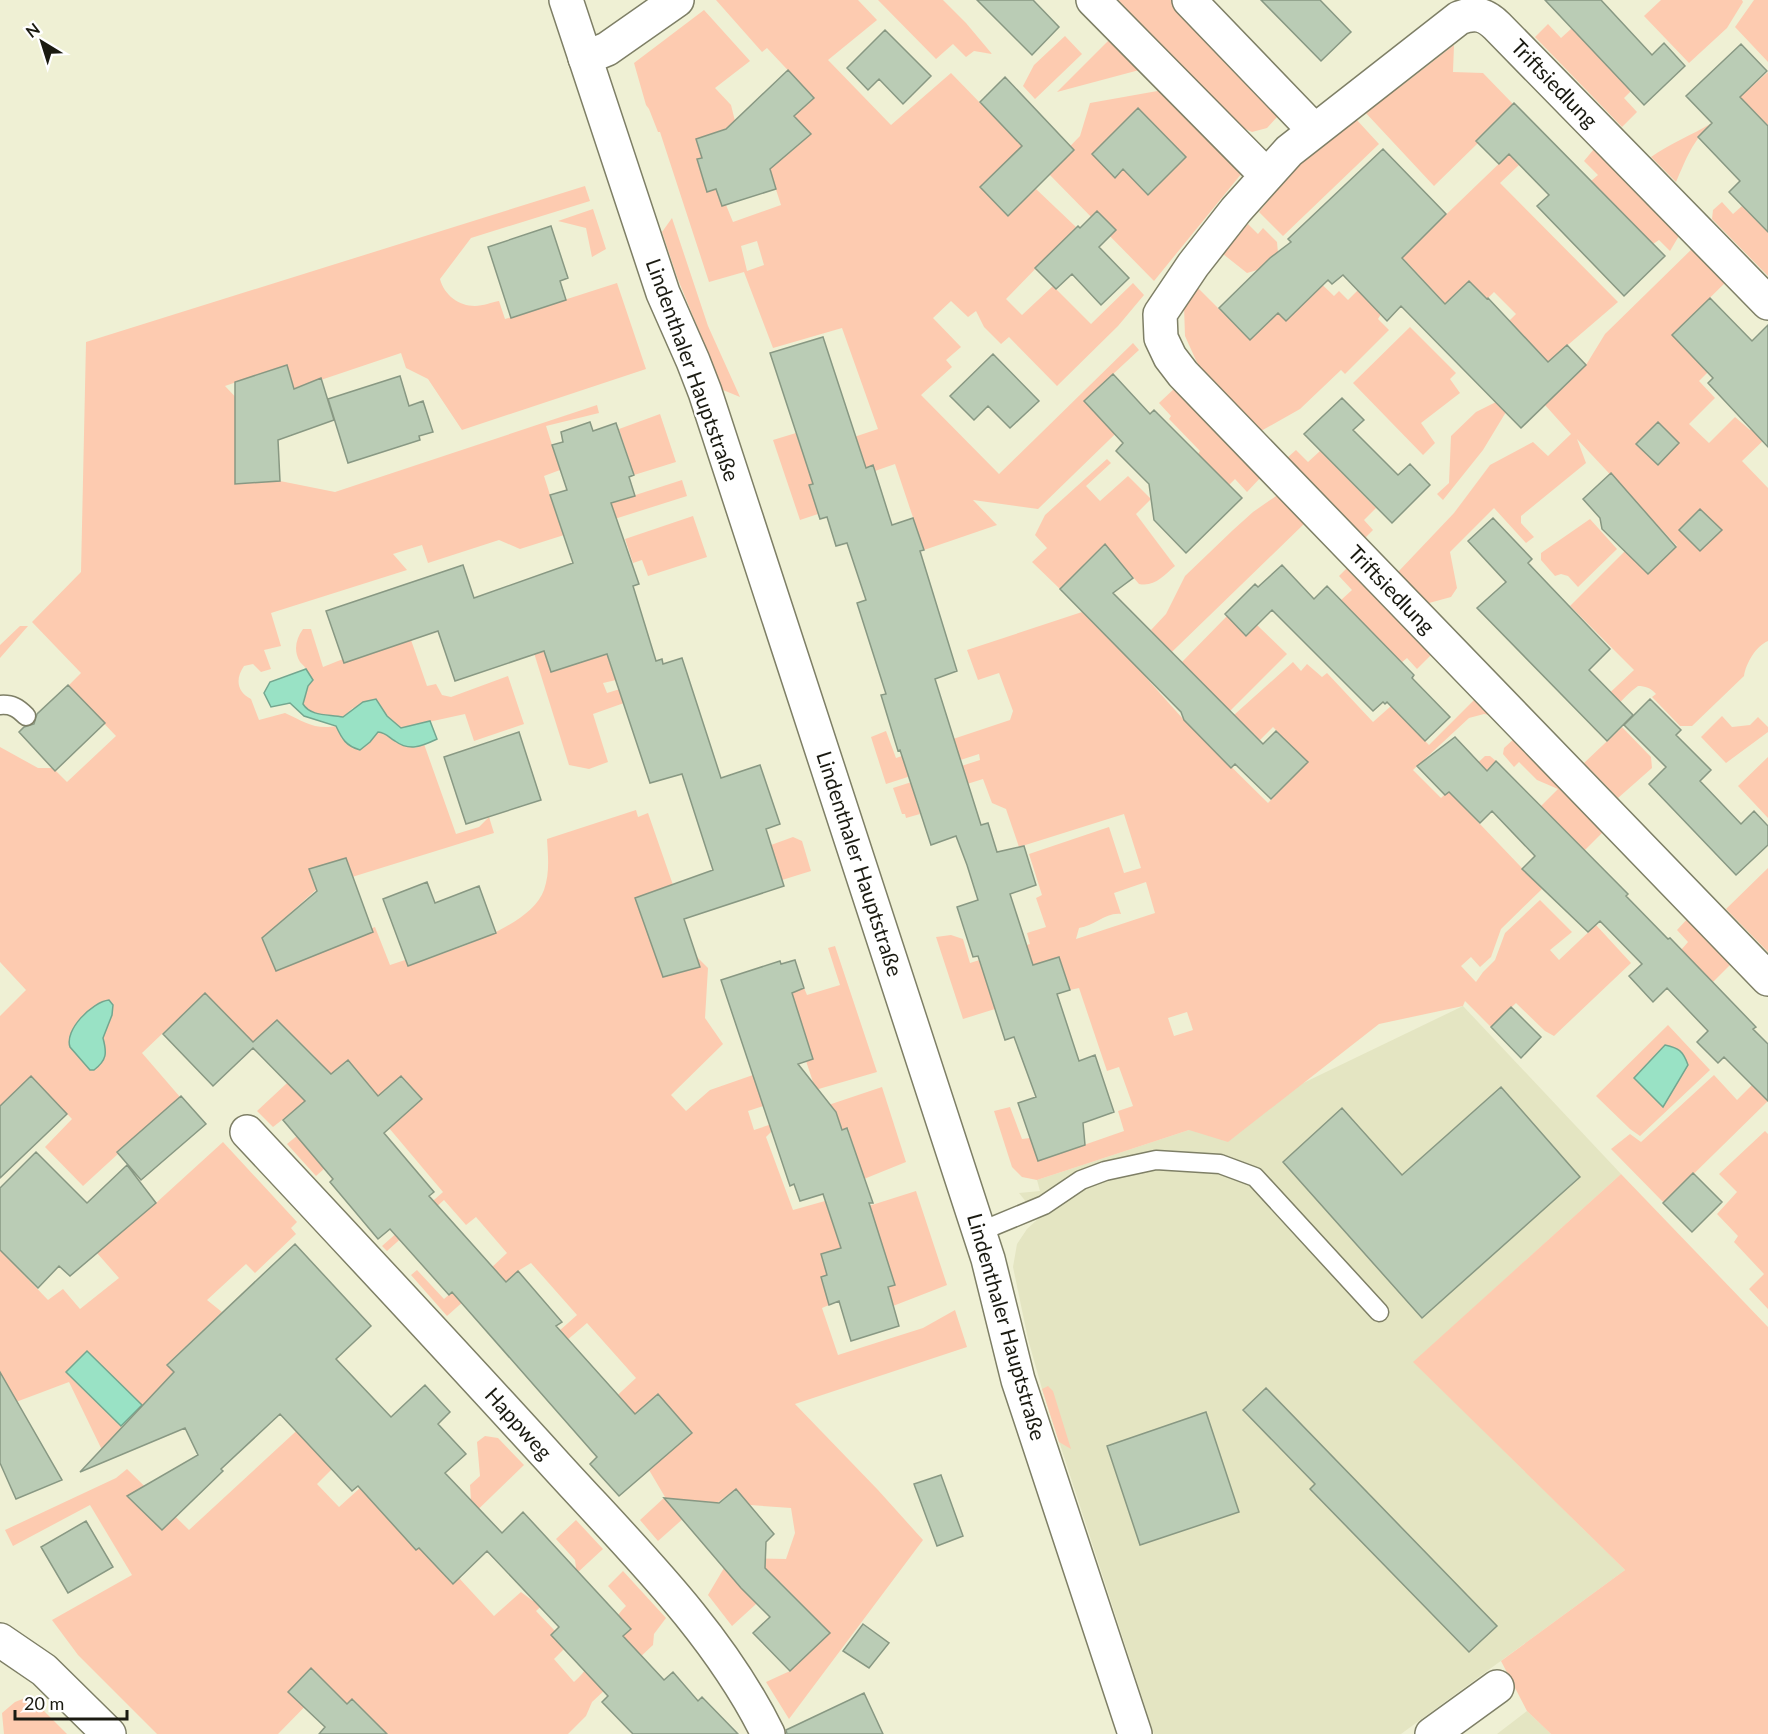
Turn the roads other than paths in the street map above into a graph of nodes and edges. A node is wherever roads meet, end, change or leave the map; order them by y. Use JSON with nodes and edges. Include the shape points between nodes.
{"nodes":[{"id":1,"x":566,"y":0,"type":"edge"},
{"id":2,"x":677,"y":0,"type":"edge"},
{"id":3,"x":1094,"y":0,"type":"edge"},
{"id":4,"x":1189,"y":0,"type":"edge"},
{"id":5,"x":585,"y":58,"type":"junction"},
{"id":6,"x":1314,"y":130,"type":"junction"},
{"id":7,"x":1266,"y":175,"type":"junction"},
{"id":8,"x":1768,"y":303,"type":"edge"},
{"id":9,"x":0,"y":705,"type":"edge"},
{"id":10,"x":26,"y":717,"type":"dead end"},
{"id":11,"x":1768,"y":979,"type":"edge"},
{"id":12,"x":247,"y":1132,"type":"dead end"},
{"id":13,"x":979,"y":1232,"type":"junction"},
{"id":14,"x":1379,"y":1312,"type":"dead end"},
{"id":15,"x":0,"y":1640,"type":"edge"},
{"id":16,"x":1497,"y":1687,"type":"dead end"},
{"id":17,"x":109,"y":1734,"type":"edge"},
{"id":18,"x":768,"y":1734,"type":"edge"},
{"id":19,"x":1135,"y":1734,"type":"edge"},
{"id":20,"x":1432,"y":1734,"type":"edge"}],
"edges":[{"from":1,"to":5,"type":"street","name":"Lindenthaler Hauptstraße"},
{"from":2,"to":5,"type":"street","via":[[607,49]]},
{"from":3,"to":7,"type":"street"},
{"from":4,"to":6,"type":"street"},
{"from":5,"to":13,"type":"street","name":"Lindenthaler Hauptstraße","via":[[663,293],[705,392]]},
{"from":6,"to":7,"type":"street","name":"Triftsiedlung"},
{"from":6,"to":8,"type":"street","name":"Triftsiedlung","via":[[1459,18],[1469,14],[1489,18]]},
{"from":7,"to":11,"type":"street","name":"Triftsiedlung","via":[[1193,265],[1160,314],[1161,338],[1170,357]]},
{"from":9,"to":10,"type":"lane","via":[[10,704]]},
{"from":12,"to":18,"type":"street","name":"Happweg","via":[[447,1344],[650,1569],[733,1674]]},
{"from":13,"to":14,"type":"lane","via":[[1044,1205],[1081,1180],[1105,1171],[1156,1160],[1220,1164],[1255,1177]]},
{"from":13,"to":19,"type":"street","name":"Lindenthaler Hauptstraße","via":[[1018,1380]]},
{"from":15,"to":17,"type":"street","via":[[44,1670]]},
{"from":16,"to":20,"type":"street"}]}
